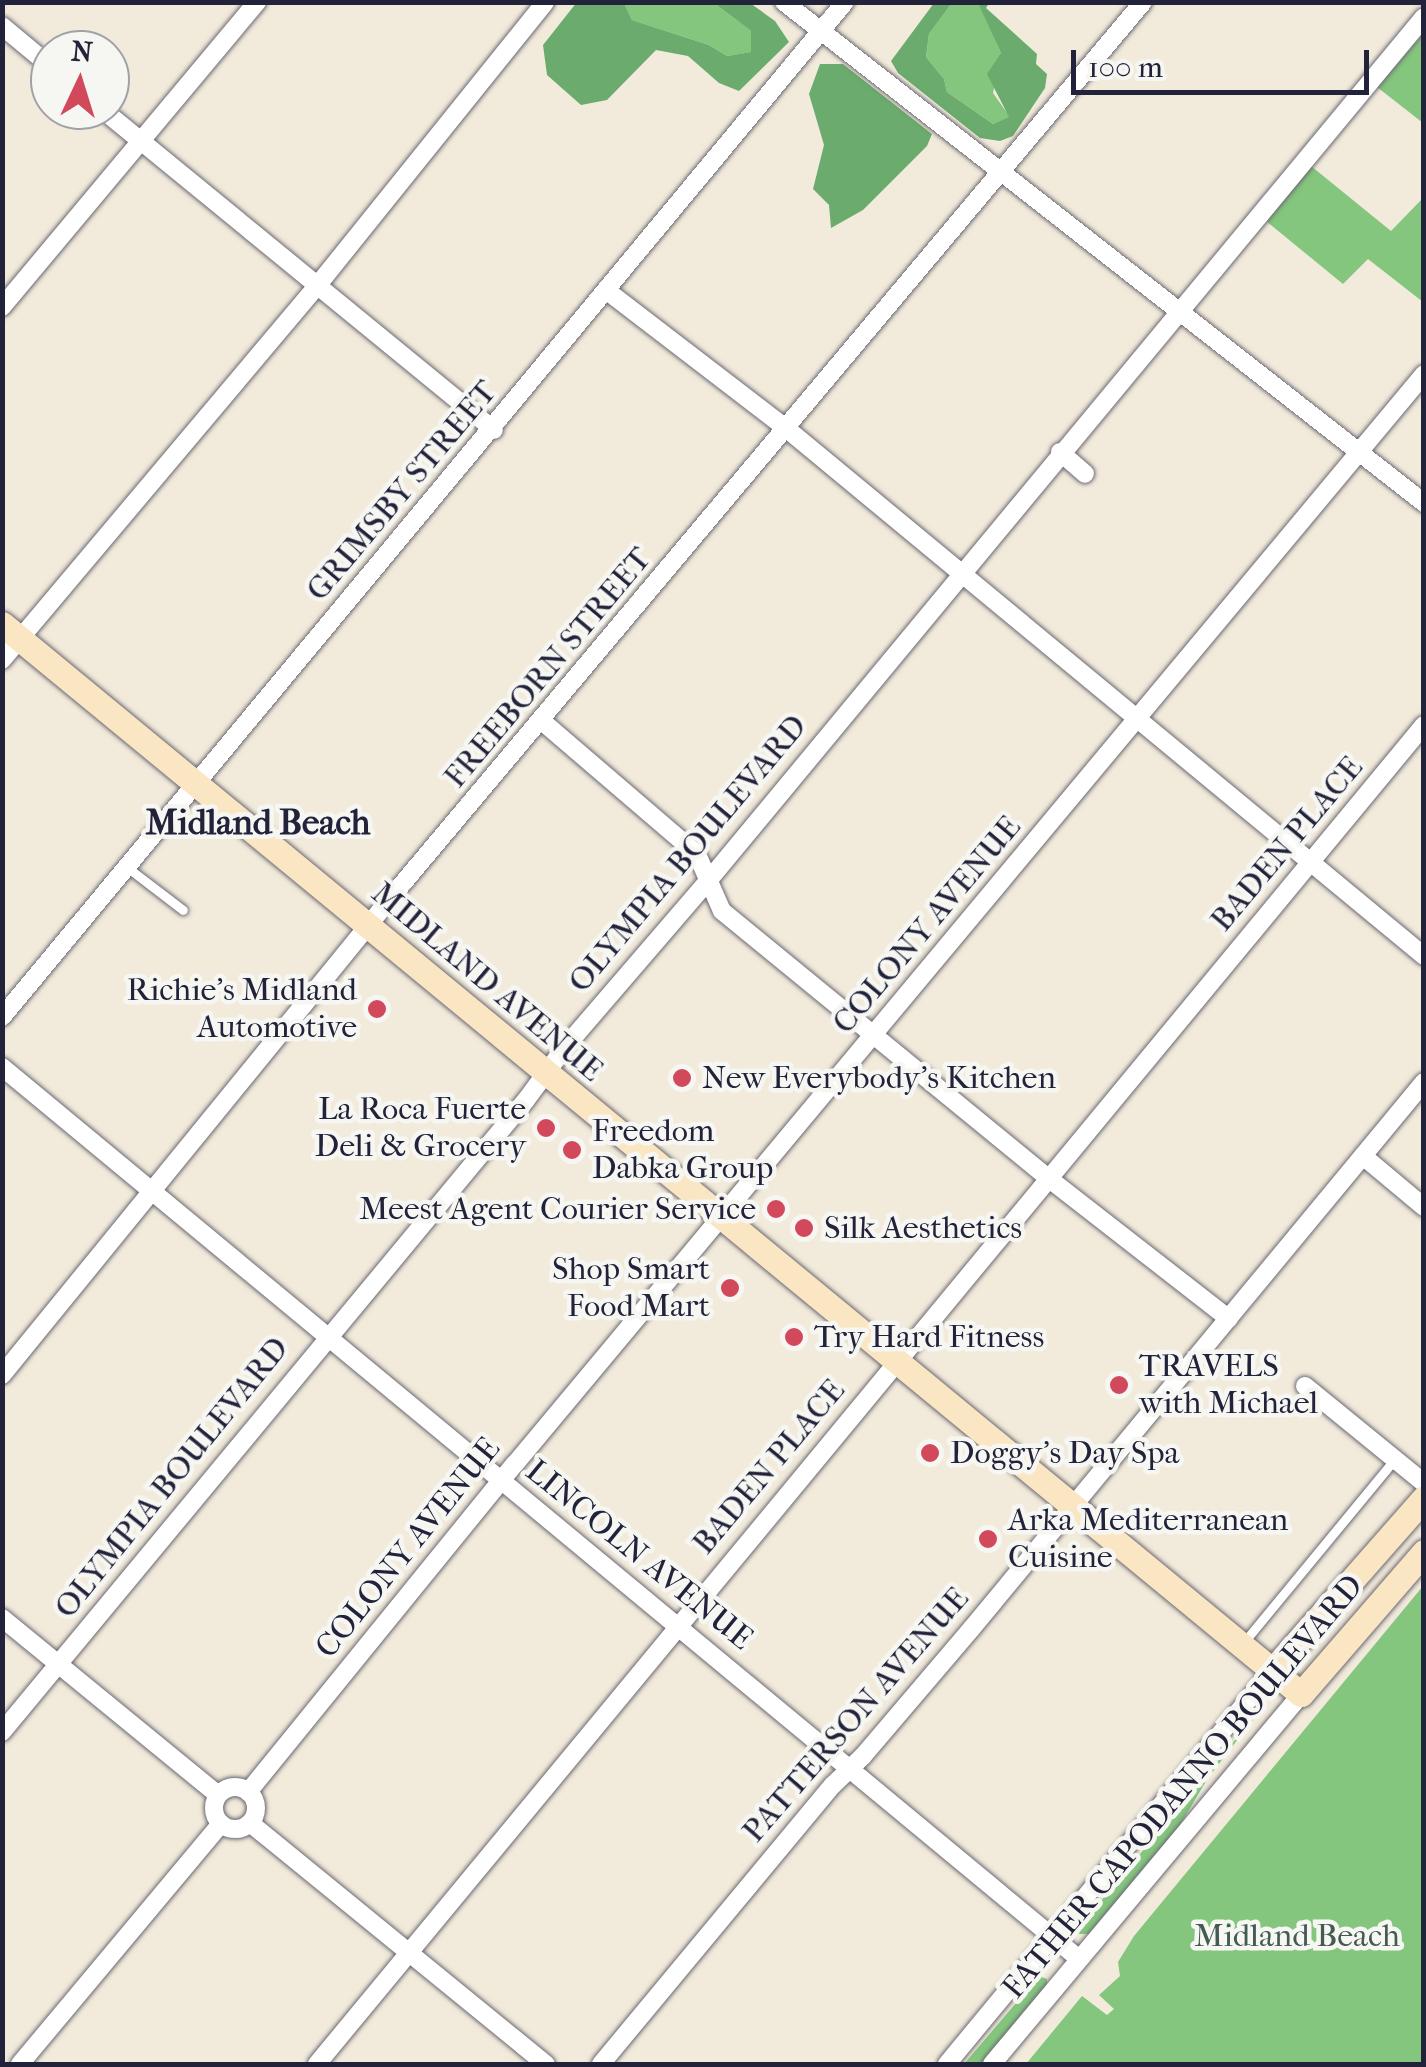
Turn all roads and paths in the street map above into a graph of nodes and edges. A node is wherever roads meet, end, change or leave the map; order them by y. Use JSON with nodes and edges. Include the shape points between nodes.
{"nodes":[{"id":1,"x":258,"y":2,"type":"edge"},
{"id":2,"x":545,"y":2,"type":"edge"},
{"id":3,"x":784,"y":2,"type":"edge"},
{"id":4,"x":845,"y":2,"type":"edge"},
{"id":5,"x":1144,"y":2,"type":"edge"},
{"id":6,"x":1424,"y":17,"type":"edge"},
{"id":7,"x":2,"y":26,"type":"edge"},
{"id":8,"x":822,"y":30,"type":"junction"},
{"id":9,"x":30,"y":49,"type":"edge"},
{"id":10,"x":127,"y":130,"type":"edge"},
{"id":11,"x":142,"y":142,"type":"junction"},
{"id":12,"x":1002,"y":174,"type":"junction"},
{"id":13,"x":317,"y":286,"type":"junction"},
{"id":14,"x":606,"y":290,"type":"junction"},
{"id":15,"x":2,"y":308,"type":"edge"},
{"id":16,"x":1176,"y":311,"type":"junction"},
{"id":17,"x":1424,"y":374,"type":"edge"},
{"id":18,"x":786,"y":429,"type":"junction"},
{"id":19,"x":494,"y":430,"type":"junction"},
{"id":20,"x":1060,"y":452,"type":"junction"},
{"id":21,"x":1360,"y":452,"type":"junction"},
{"id":22,"x":1085,"y":474,"type":"dead end"},
{"id":23,"x":1424,"y":503,"type":"edge"},
{"id":24,"x":960,"y":573,"type":"junction"},
{"id":25,"x":11,"y":632,"type":"edge"},
{"id":26,"x":2,"y":660,"type":"edge"},
{"id":27,"x":1137,"y":720,"type":"junction"},
{"id":28,"x":543,"y":722,"type":"junction"},
{"id":29,"x":1424,"y":725,"type":"edge"},
{"id":30,"x":195,"y":783,"type":"junction"},
{"id":31,"x":1312,"y":862,"type":"junction"},
{"id":32,"x":128,"y":868,"type":"junction"},
{"id":33,"x":708,"y":881,"type":"junction"},
{"id":34,"x":182,"y":910,"type":"dead end"},
{"id":35,"x":369,"y":927,"type":"junction"},
{"id":36,"x":1424,"y":956,"type":"edge"},
{"id":37,"x":2,"y":1017,"type":"edge"},
{"id":38,"x":875,"y":1033,"type":"junction"},
{"id":39,"x":2,"y":1068,"type":"edge"},
{"id":40,"x":546,"y":1073,"type":"junction"},
{"id":41,"x":1424,"y":1082,"type":"edge"},
{"id":42,"x":1363,"y":1156,"type":"junction"},
{"id":43,"x":1048,"y":1178,"type":"junction"},
{"id":44,"x":152,"y":1190,"type":"junction"},
{"id":45,"x":1424,"y":1207,"type":"edge"},
{"id":46,"x":720,"y":1218,"type":"junction"},
{"id":47,"x":1229,"y":1319,"type":"junction"},
{"id":48,"x":328,"y":1336,"type":"junction"},
{"id":49,"x":894,"y":1360,"type":"junction"},
{"id":50,"x":2,"y":1376,"type":"edge"},
{"id":51,"x":1306,"y":1386,"type":"dead end"},
{"id":52,"x":1395,"y":1460,"type":"junction"},
{"id":53,"x":502,"y":1480,"type":"junction"},
{"id":54,"x":1424,"y":1483,"type":"edge"},
{"id":55,"x":1424,"y":1498,"type":"edge"},
{"id":56,"x":1073,"y":1506,"type":"junction"},
{"id":57,"x":1424,"y":1552,"type":"edge"},
{"id":58,"x":2,"y":1618,"type":"edge"},
{"id":59,"x":677,"y":1625,"type":"junction"},
{"id":60,"x":1241,"y":1645,"type":"junction"},
{"id":61,"x":58,"y":1664,"type":"junction"},
{"id":62,"x":1272,"y":1671,"type":"junction"},
{"id":63,"x":1301,"y":1694,"type":"junction"},
{"id":64,"x":2,"y":1732,"type":"edge"},
{"id":65,"x":850,"y":1768,"type":"junction"},
{"id":66,"x":248,"y":1792,"type":"junction"},
{"id":67,"x":218,"y":1795,"type":"junction"},
{"id":68,"x":250,"y":1823,"type":"junction"},
{"id":69,"x":221,"y":1824,"type":"junction"},
{"id":70,"x":1054,"y":1936,"type":"junction"},
{"id":71,"x":409,"y":1952,"type":"junction"},
{"id":72,"x":1079,"y":1959,"type":"junction"},
{"id":73,"x":20,"y":2064,"type":"edge"},
{"id":74,"x":318,"y":2064,"type":"edge"},
{"id":75,"x":546,"y":2064,"type":"edge"},
{"id":76,"x":602,"y":2064,"type":"edge"},
{"id":77,"x":947,"y":2064,"type":"edge"},
{"id":78,"x":992,"y":2064,"type":"edge"}],
"edges":[{"from":1,"to":11,"type":"street"},
{"from":2,"to":13,"type":"street"},
{"from":3,"to":8,"type":"street"},
{"from":4,"to":8,"type":"street","name":"GRIMSBY STREET"},
{"from":5,"to":12,"type":"street","name":"FREEBORN STREET"},
{"from":6,"to":16,"type":"street","name":"OLYMPIA BOULEVARD"},
{"from":7,"to":9,"type":"street"},
{"from":8,"to":12,"type":"street"},
{"from":8,"to":14,"type":"street","name":"GRIMSBY STREET"},
{"from":10,"to":11,"type":"street"},
{"from":11,"to":13,"type":"street"},
{"from":11,"to":15,"type":"street"},
{"from":12,"to":16,"type":"street"},
{"from":12,"to":18,"type":"street","name":"FREEBORN STREET"},
{"from":13,"to":19,"type":"street"},
{"from":13,"to":25,"type":"street"},
{"from":14,"to":18,"type":"street"},
{"from":14,"to":19,"type":"street","name":"GRIMSBY STREET"},
{"from":16,"to":20,"type":"street","name":"OLYMPIA BOULEVARD"},
{"from":16,"to":21,"type":"street"},
{"from":17,"to":21,"type":"street","name":"COLONY AVENUE"},
{"from":18,"to":24,"type":"street"},
{"from":18,"to":28,"type":"street","name":"FREEBORN STREET"},
{"from":19,"to":30,"type":"street","name":"GRIMSBY STREET"},
{"from":20,"to":22,"type":"street"},
{"from":20,"to":24,"type":"street","name":"OLYMPIA BOULEVARD"},
{"from":21,"to":23,"type":"street"},
{"from":21,"to":27,"type":"street","name":"COLONY AVENUE"},
{"from":24,"to":27,"type":"street"},
{"from":24,"to":33,"type":"street","name":"OLYMPIA BOULEVARD"},
{"from":25,"to":26,"type":"street"},
{"from":25,"to":30,"type":"main road","name":"MIDLAND AVENUE"},
{"from":27,"to":31,"type":"street"},
{"from":27,"to":38,"type":"street","name":"COLONY AVENUE"},
{"from":28,"to":33,"type":"street","via":[[698,854]]},
{"from":28,"to":35,"type":"street","name":"FREEBORN STREET"},
{"from":29,"to":31,"type":"street","name":"BADEN PLACE"},
{"from":30,"to":32,"type":"street","name":"GRIMSBY STREET"},
{"from":30,"to":35,"type":"main road","name":"MIDLAND AVENUE"},
{"from":31,"to":36,"type":"street"},
{"from":31,"to":43,"type":"street","name":"BADEN PLACE"},
{"from":32,"to":34,"type":"lane"},
{"from":32,"to":37,"type":"street","name":"GRIMSBY STREET"},
{"from":33,"to":38,"type":"street","via":[[722,911]]},
{"from":33,"to":40,"type":"street","name":"OLYMPIA BOULEVARD"},
{"from":35,"to":40,"type":"main road","name":"MIDLAND AVENUE"},
{"from":35,"to":44,"type":"street","name":"FREEBORN STREET"},
{"from":38,"to":43,"type":"street"},
{"from":38,"to":46,"type":"street","name":"COLONY AVENUE"},
{"from":39,"to":44,"type":"street","name":"LINCOLN AVENUE"},
{"from":40,"to":46,"type":"main road","name":"MIDLAND AVENUE"},
{"from":40,"to":48,"type":"street","name":"OLYMPIA BOULEVARD"},
{"from":41,"to":42,"type":"street","name":"PATTERSON AVENUE"},
{"from":42,"to":45,"type":"street"},
{"from":42,"to":47,"type":"street","name":"PATTERSON AVENUE"},
{"from":43,"to":47,"type":"street"},
{"from":43,"to":49,"type":"street","name":"BADEN PLACE"},
{"from":44,"to":48,"type":"street","name":"LINCOLN AVENUE"},
{"from":44,"to":50,"type":"street","name":"FREEBORN STREET"},
{"from":46,"to":49,"type":"main road","name":"MIDLAND AVENUE"},
{"from":46,"to":53,"type":"street","name":"COLONY AVENUE"},
{"from":47,"to":56,"type":"street","name":"PATTERSON AVENUE"},
{"from":48,"to":53,"type":"street","name":"LINCOLN AVENUE"},
{"from":48,"to":61,"type":"street","name":"OLYMPIA BOULEVARD"},
{"from":49,"to":56,"type":"main road","name":"MIDLAND AVENUE"},
{"from":49,"to":59,"type":"street","name":"BADEN PLACE"},
{"from":51,"to":52,"type":"street"},
{"from":52,"to":54,"type":"street"},
{"from":52,"to":60,"type":"lane"},
{"from":53,"to":59,"type":"street","name":"LINCOLN AVENUE"},
{"from":53,"to":66,"type":"street","name":"COLONY AVENUE"},
{"from":55,"to":62,"type":"main road","name":"FATHER CAPODANNO BOULEVARD"},
{"from":56,"to":60,"type":"main road","name":"MIDLAND AVENUE"},
{"from":56,"to":65,"type":"street","name":"PATTERSON AVENUE"},
{"from":57,"to":63,"type":"main road","name":"FATHER CAPODANNO BOULEVARD"},
{"from":58,"to":61,"type":"street"},
{"from":59,"to":65,"type":"street","name":"LINCOLN AVENUE"},
{"from":59,"to":71,"type":"street","name":"BADEN PLACE"},
{"from":60,"to":62,"type":"main road","name":"MIDLAND AVENUE"},
{"from":61,"to":64,"type":"street","name":"OLYMPIA BOULEVARD"},
{"from":61,"to":67,"type":"street"},
{"from":62,"to":63,"type":"main road","name":"MIDLAND AVENUE"},
{"from":62,"to":70,"type":"street","name":"FATHER CAPODANNO BOULEVARD"},
{"from":63,"to":72,"type":"street","name":"FATHER CAPODANNO BOULEVARD"},
{"from":65,"to":70,"type":"street","name":"LINCOLN AVENUE"},
{"from":65,"to":76,"type":"street","name":"PATTERSON AVENUE"},
{"from":66,"to":67,"type":"street","via":[[229,1788]]},
{"from":66,"to":68,"type":"street","via":[[255,1804]]},
{"from":67,"to":69,"type":"street","via":[[214,1808]]},
{"from":68,"to":69,"type":"street","via":[[236,1829]]},
{"from":68,"to":71,"type":"street"},
{"from":69,"to":73,"type":"street"},
{"from":70,"to":72,"type":"street","name":"LINCOLN AVENUE"},
{"from":70,"to":77,"type":"street","name":"FATHER CAPODANNO BOULEVARD"},
{"from":71,"to":74,"type":"street","name":"BADEN PLACE"},
{"from":71,"to":75,"type":"street"},
{"from":72,"to":78,"type":"street","name":"FATHER CAPODANNO BOULEVARD"}]}
